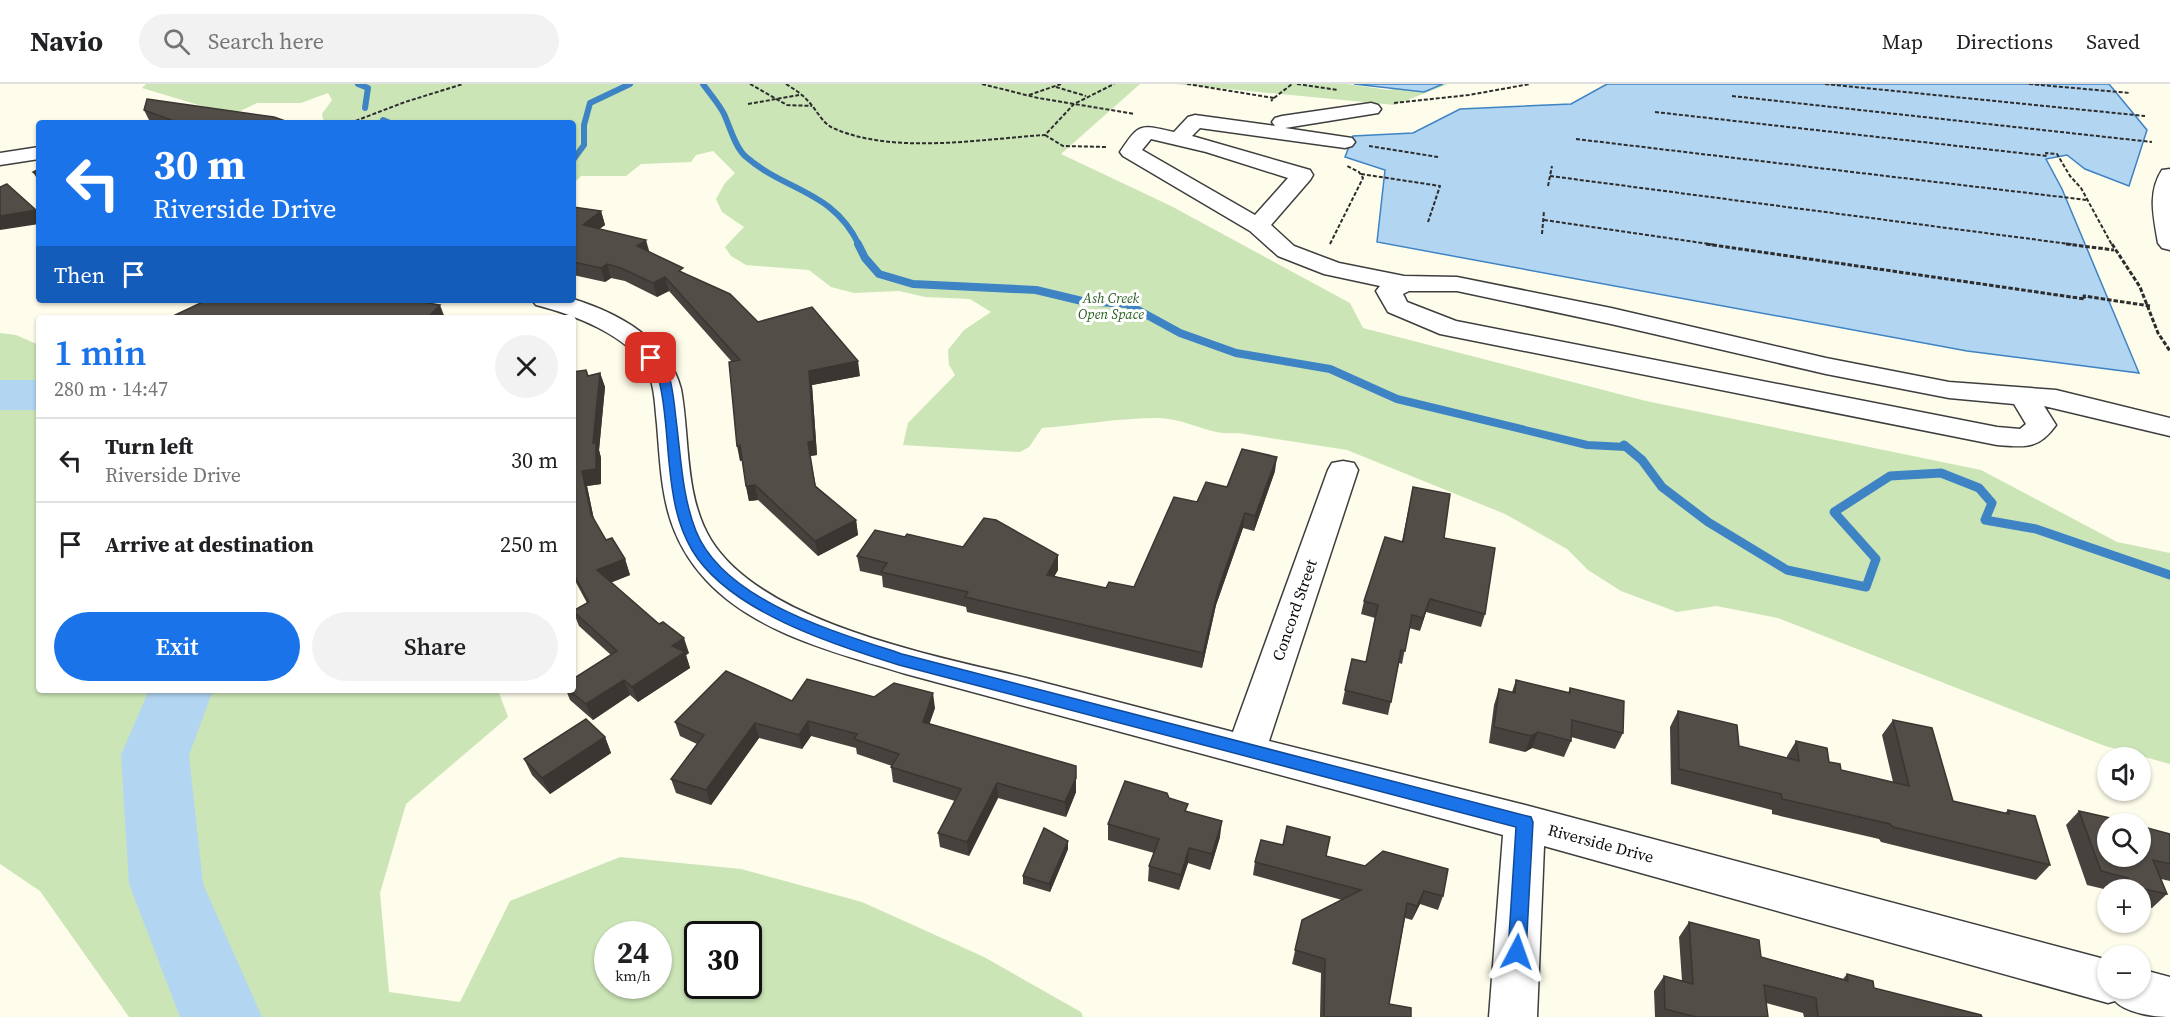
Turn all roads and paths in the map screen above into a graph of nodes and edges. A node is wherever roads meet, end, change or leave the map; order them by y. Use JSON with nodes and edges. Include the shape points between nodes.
{"nodes":[{"id":1,"x":463,"y":84,"type":"edge"},
{"id":2,"x":750,"y":84,"type":"edge"},
{"id":3,"x":786,"y":84,"type":"edge"},
{"id":4,"x":982,"y":84,"type":"edge"},
{"id":5,"x":1060,"y":84,"type":"edge"},
{"id":6,"x":1114,"y":84,"type":"edge"},
{"id":7,"x":1187,"y":84,"type":"edge"},
{"id":8,"x":1292,"y":84,"type":"edge"},
{"id":9,"x":1530,"y":84,"type":"edge"},
{"id":10,"x":1825,"y":84,"type":"edge"},
{"id":11,"x":2029,"y":84,"type":"edge"},
{"id":12,"x":1056,"y":87,"type":"junction"},
{"id":13,"x":2130,"y":93,"type":"dead end"},
{"id":14,"x":800,"y":94,"type":"junction"},
{"id":15,"x":1029,"y":95,"type":"junction"},
{"id":16,"x":1086,"y":96,"type":"junction"},
{"id":17,"x":1732,"y":96,"type":"dead end"},
{"id":18,"x":772,"y":98,"type":"junction"},
{"id":19,"x":1274,"y":98,"type":"junction"},
{"id":20,"x":748,"y":104,"type":"dead end"},
{"id":21,"x":1074,"y":104,"type":"junction"},
{"id":22,"x":812,"y":106,"type":"junction"},
{"id":23,"x":1267,"y":107,"type":"dead end"},
{"id":24,"x":1371,"y":110,"type":"joint"},
{"id":25,"x":1655,"y":112,"type":"dead end"},
{"id":26,"x":1139,"y":114,"type":"dead end"},
{"id":27,"x":2145,"y":116,"type":"dead end"},
{"id":28,"x":358,"y":120,"type":"edge"},
{"id":29,"x":1275,"y":134,"type":"junction"},
{"id":30,"x":1045,"y":135,"type":"junction"},
{"id":31,"x":1576,"y":139,"type":"dead end"},
{"id":32,"x":1178,"y":140,"type":"junction"},
{"id":33,"x":1345,"y":142,"type":"joint"},
{"id":34,"x":2152,"y":142,"type":"dead end"},
{"id":35,"x":1130,"y":152,"type":"junction"},
{"id":36,"x":36,"y":153,"type":"edge"},
{"id":37,"x":1438,"y":157,"type":"dead end"},
{"id":38,"x":0,"y":159,"type":"edge"},
{"id":39,"x":1552,"y":166,"type":"dead end"},
{"id":40,"x":1360,"y":174,"type":"dead end"},
{"id":41,"x":2170,"y":175,"type":"edge"},
{"id":42,"x":1550,"y":176,"type":"junction"},
{"id":43,"x":1548,"y":186,"type":"dead end"},
{"id":44,"x":2087,"y":200,"type":"junction"},
{"id":45,"x":1544,"y":211,"type":"dead end"},
{"id":46,"x":1544,"y":220,"type":"junction"},
{"id":47,"x":1428,"y":222,"type":"dead end"},
{"id":48,"x":1257,"y":226,"type":"junction"},
{"id":49,"x":1542,"y":234,"type":"dead end"},
{"id":50,"x":2170,"y":243,"type":"edge"},
{"id":51,"x":2115,"y":250,"type":"junction"},
{"id":52,"x":1404,"y":284,"type":"junction"},
{"id":53,"x":556,"y":303,"type":"edge"},
{"id":54,"x":2150,"y":306,"type":"junction"},
{"id":55,"x":2170,"y":351,"type":"edge"},
{"id":56,"x":2023,"y":396,"type":"junction"},
{"id":57,"x":2170,"y":427,"type":"edge"},
{"id":58,"x":1343,"y":470,"type":"dead end"},
{"id":59,"x":1245,"y":750,"type":"junction"},
{"id":60,"x":1525,"y":822,"type":"junction"},
{"id":61,"x":2097,"y":979,"type":"edge"},
{"id":62,"x":2151,"y":994,"type":"edge"},
{"id":63,"x":2170,"y":999,"type":"edge"},
{"id":64,"x":1513,"y":1017,"type":"edge"}],
"edges":[{"from":1,"to":28,"type":"path"},
{"from":2,"to":18,"type":"path"},
{"from":3,"to":14,"type":"path"},
{"from":4,"to":15,"type":"path"},
{"from":5,"to":12,"type":"path"},
{"from":6,"to":16,"type":"path"},
{"from":7,"to":19,"type":"path"},
{"from":8,"to":19,"type":"path"},
{"from":9,"to":24,"type":"path","via":[[1392,104],[1398,109]]},
{"from":10,"to":27,"type":"path"},
{"from":11,"to":13,"type":"path"},
{"from":12,"to":15,"type":"path"},
{"from":12,"to":16,"type":"path"},
{"from":14,"to":18,"type":"path"},
{"from":14,"to":22,"type":"path"},
{"from":15,"to":21,"type":"path"},
{"from":16,"to":21,"type":"path"},
{"from":17,"to":34,"type":"path"},
{"from":18,"to":20,"type":"path"},
{"from":18,"to":22,"type":"path","via":[[790,107]]},
{"from":19,"to":23,"type":"path"},
{"from":21,"to":26,"type":"path"},
{"from":21,"to":30,"type":"path"},
{"from":22,"to":30,"type":"path","via":[[831,127],[853,136],[962,141]]},
{"from":24,"to":29,"type":"street","via":[[1282,121]]},
{"from":25,"to":44,"type":"path","via":[[2047,156],[2046,153],[2057,154]]},
{"from":29,"to":32,"type":"street","via":[[1195,121]]},
{"from":29,"to":33,"type":"street"},
{"from":30,"to":35,"type":"path","via":[[1063,146],[1111,147]]},
{"from":31,"to":44,"type":"path"},
{"from":32,"to":35,"type":"street","via":[[1146,132]]},
{"from":32,"to":48,"type":"street","via":[[1302,175]]},
{"from":33,"to":37,"type":"path"},
{"from":35,"to":48,"type":"street"},
{"from":36,"to":38,"type":"street"},
{"from":39,"to":42,"type":"path"},
{"from":40,"to":47,"type":"path","via":[[1440,186]]},
{"from":41,"to":50,"type":"street","via":[[2163,198]]},
{"from":42,"to":43,"type":"path"},
{"from":42,"to":51,"type":"path"},
{"from":44,"to":51,"type":"path"},
{"from":45,"to":46,"type":"path"},
{"from":46,"to":49,"type":"path"},
{"from":46,"to":54,"type":"path"},
{"from":48,"to":52,"type":"street","via":[[1286,251],[1333,269]]},
{"from":51,"to":54,"type":"path"},
{"from":52,"to":56,"type":"street","via":[[1457,284],[1837,368],[1949,390]]},
{"from":52,"to":56,"type":"street","via":[[1389,291],[1397,307],[1449,328],[1997,436],[2027,438],[2041,425]]},
{"from":53,"to":59,"type":"street","name":"Riverside Drive","via":[[615,326],[661,369],[669,404],[679,499],[690,531],[698,549],[721,575],[757,603],[814,630],[899,659]]},
{"from":54,"to":55,"type":"path","via":[[2158,333]]},
{"from":56,"to":57,"type":"street","via":[[2056,399]]},
{"from":58,"to":59,"type":"street","name":"Concord Street"},
{"from":59,"to":60,"type":"street","name":"Riverside Drive"},
{"from":60,"to":61,"type":"street","name":"Riverside Drive"},
{"from":60,"to":64,"type":"street"},
{"from":62,"to":63,"type":"street"}]}
